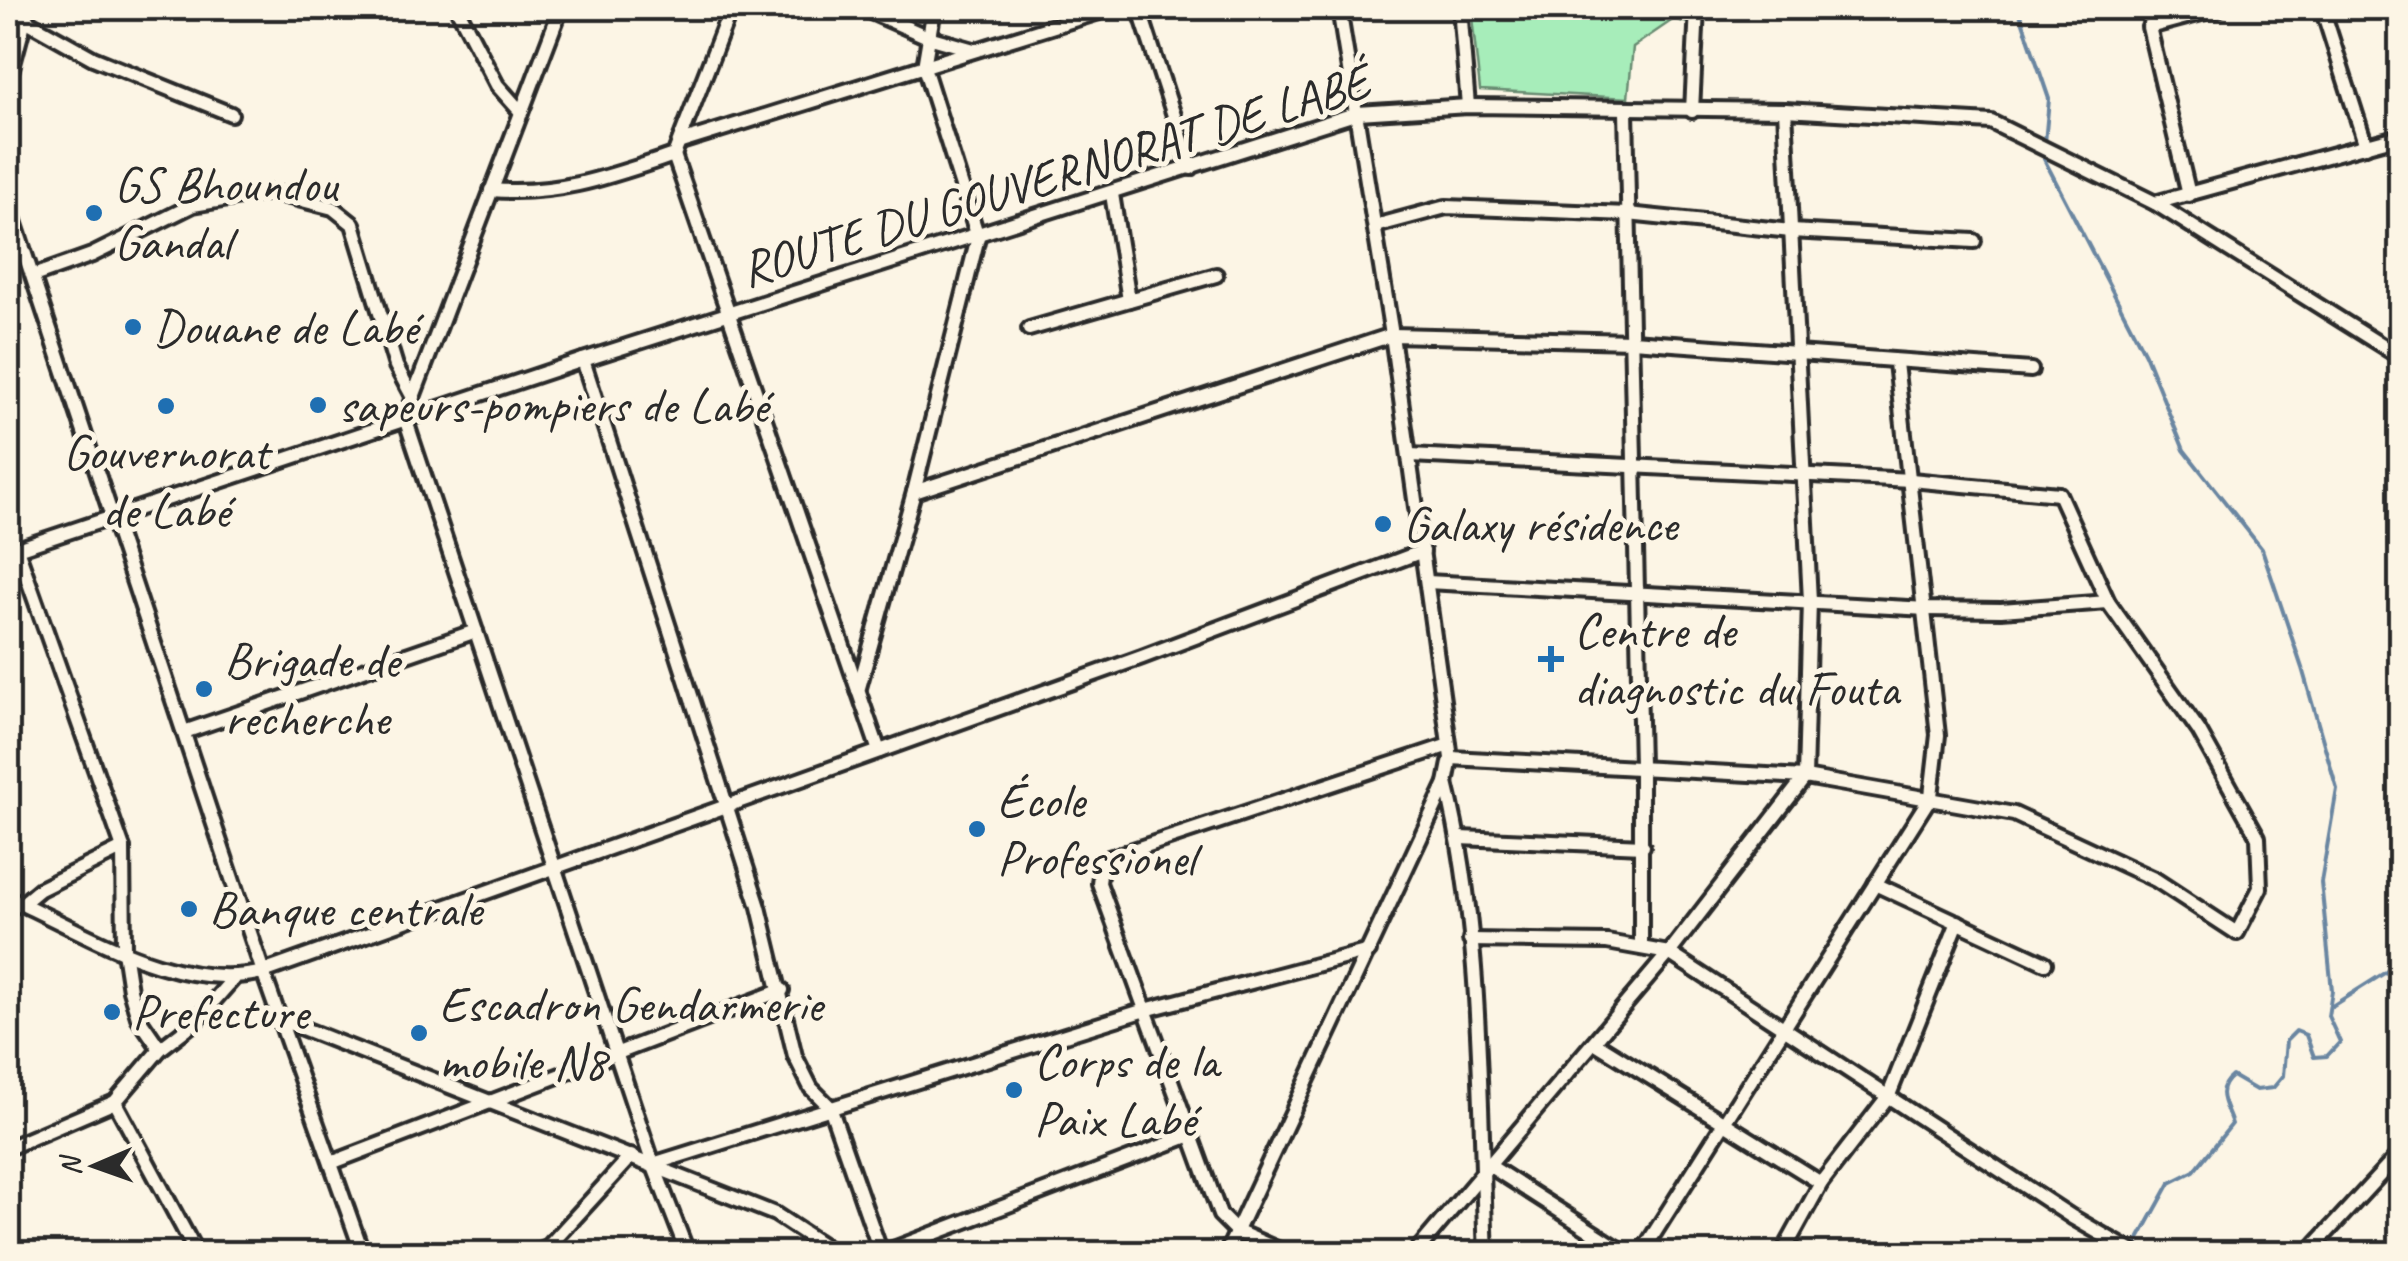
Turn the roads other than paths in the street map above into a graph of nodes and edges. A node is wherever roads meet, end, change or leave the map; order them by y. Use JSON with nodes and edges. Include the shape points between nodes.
{"nodes":[{"id":1,"x":456,"y":8,"type":"edge"},
{"id":2,"x":561,"y":8,"type":"edge"},
{"id":3,"x":732,"y":8,"type":"edge"},
{"id":4,"x":862,"y":8,"type":"edge"},
{"id":5,"x":934,"y":8,"type":"edge"},
{"id":6,"x":1112,"y":8,"type":"edge"},
{"id":7,"x":1140,"y":8,"type":"edge"},
{"id":8,"x":1339,"y":8,"type":"edge"},
{"id":9,"x":1460,"y":8,"type":"edge"},
{"id":10,"x":1697,"y":8,"type":"edge"},
{"id":11,"x":2220,"y":8,"type":"edge"},
{"id":12,"x":2322,"y":8,"type":"edge"},
{"id":13,"x":26,"y":14,"type":"edge"},
{"id":14,"x":928,"y":36,"type":"junction"},
{"id":15,"x":976,"y":51,"type":"junction"},
{"id":16,"x":924,"y":67,"type":"junction"},
{"id":17,"x":8,"y":83,"type":"edge"},
{"id":18,"x":1468,"y":106,"type":"junction"},
{"id":19,"x":1785,"y":110,"type":"junction"},
{"id":20,"x":1626,"y":111,"type":"junction"},
{"id":21,"x":1692,"y":111,"type":"junction"},
{"id":22,"x":521,"y":112,"type":"junction"},
{"id":23,"x":1358,"y":113,"type":"junction"},
{"id":24,"x":231,"y":114,"type":"dead end"},
{"id":25,"x":2400,"y":136,"type":"edge"},
{"id":26,"x":2366,"y":146,"type":"junction"},
{"id":27,"x":677,"y":149,"type":"junction"},
{"id":28,"x":1192,"y":168,"type":"junction"},
{"id":29,"x":491,"y":190,"type":"junction"},
{"id":30,"x":1112,"y":194,"type":"junction"},
{"id":31,"x":2189,"y":195,"type":"junction"},
{"id":32,"x":8,"y":202,"type":"edge"},
{"id":33,"x":2155,"y":203,"type":"junction"},
{"id":34,"x":1628,"y":214,"type":"junction"},
{"id":35,"x":1375,"y":226,"type":"junction"},
{"id":36,"x":1791,"y":231,"type":"junction"},
{"id":37,"x":978,"y":236,"type":"junction"},
{"id":38,"x":1974,"y":241,"type":"dead end"},
{"id":39,"x":1216,"y":274,"type":"dead end"},
{"id":40,"x":33,"y":276,"type":"junction"},
{"id":41,"x":1129,"y":300,"type":"junction"},
{"id":42,"x":730,"y":316,"type":"junction"},
{"id":43,"x":1029,"y":329,"type":"dead end"},
{"id":44,"x":1392,"y":335,"type":"junction"},
{"id":45,"x":1632,"y":342,"type":"junction"},
{"id":46,"x":1797,"y":355,"type":"junction"},
{"id":47,"x":2400,"y":357,"type":"edge"},
{"id":48,"x":583,"y":360,"type":"junction"},
{"id":49,"x":1896,"y":362,"type":"junction"},
{"id":50,"x":2031,"y":370,"type":"dead end"},
{"id":51,"x":411,"y":394,"type":"junction"},
{"id":52,"x":405,"y":418,"type":"junction"},
{"id":53,"x":1410,"y":454,"type":"junction"},
{"id":54,"x":1634,"y":466,"type":"junction"},
{"id":55,"x":1804,"y":475,"type":"junction"},
{"id":56,"x":1911,"y":480,"type":"junction"},
{"id":57,"x":914,"y":492,"type":"junction"},
{"id":58,"x":114,"y":518,"type":"junction"},
{"id":59,"x":12,"y":550,"type":"edge"},
{"id":60,"x":1423,"y":552,"type":"junction"},
{"id":61,"x":1427,"y":582,"type":"junction"},
{"id":62,"x":1636,"y":590,"type":"junction"},
{"id":63,"x":1810,"y":601,"type":"junction"},
{"id":64,"x":2108,"y":602,"type":"junction"},
{"id":65,"x":1927,"y":609,"type":"junction"},
{"id":66,"x":476,"y":631,"type":"junction"},
{"id":67,"x":858,"y":691,"type":"junction"},
{"id":68,"x":184,"y":732,"type":"junction"},
{"id":69,"x":878,"y":751,"type":"junction"},
{"id":70,"x":1450,"y":752,"type":"junction"},
{"id":71,"x":1642,"y":765,"type":"junction"},
{"id":72,"x":1805,"y":778,"type":"junction"},
{"id":73,"x":1446,"y":782,"type":"junction"},
{"id":74,"x":1931,"y":796,"type":"junction"},
{"id":75,"x":724,"y":806,"type":"junction"},
{"id":76,"x":1460,"y":838,"type":"junction"},
{"id":77,"x":1643,"y":846,"type":"junction"},
{"id":78,"x":123,"y":848,"type":"junction"},
{"id":79,"x":554,"y":867,"type":"junction"},
{"id":80,"x":1874,"y":884,"type":"junction"},
{"id":81,"x":8,"y":897,"type":"edge"},
{"id":82,"x":22,"y":904,"type":"junction"},
{"id":83,"x":8,"y":908,"type":"edge"},
{"id":84,"x":1958,"y":922,"type":"junction"},
{"id":85,"x":1470,"y":940,"type":"junction"},
{"id":86,"x":1641,"y":946,"type":"junction"},
{"id":87,"x":1369,"y":950,"type":"junction"},
{"id":88,"x":124,"y":951,"type":"junction"},
{"id":89,"x":1669,"y":953,"type":"junction"},
{"id":90,"x":2045,"y":963,"type":"dead end"},
{"id":91,"x":263,"y":972,"type":"junction"},
{"id":92,"x":233,"y":979,"type":"junction"},
{"id":93,"x":782,"y":990,"type":"junction"},
{"id":94,"x":1146,"y":1010,"type":"junction"},
{"id":95,"x":279,"y":1018,"type":"junction"},
{"id":96,"x":1782,"y":1028,"type":"junction"},
{"id":97,"x":1594,"y":1042,"type":"junction"},
{"id":98,"x":160,"y":1049,"type":"junction"},
{"id":99,"x":617,"y":1056,"type":"junction"},
{"id":100,"x":1889,"y":1096,"type":"junction"},
{"id":101,"x":115,"y":1102,"type":"junction"},
{"id":102,"x":492,"y":1102,"type":"junction"},
{"id":103,"x":830,"y":1107,"type":"junction"},
{"id":104,"x":1723,"y":1122,"type":"junction"},
{"id":105,"x":1191,"y":1135,"type":"junction"},
{"id":106,"x":8,"y":1148,"type":"edge"},
{"id":107,"x":2400,"y":1153,"type":"edge"},
{"id":108,"x":630,"y":1156,"type":"junction"},
{"id":109,"x":330,"y":1163,"type":"junction"},
{"id":110,"x":654,"y":1164,"type":"junction"},
{"id":111,"x":1486,"y":1169,"type":"junction"},
{"id":112,"x":1821,"y":1183,"type":"junction"},
{"id":113,"x":1236,"y":1232,"type":"junction"},
{"id":114,"x":880,"y":1253,"type":"edge"},
{"id":115,"x":197,"y":1254,"type":"edge"},
{"id":116,"x":363,"y":1254,"type":"edge"},
{"id":117,"x":532,"y":1254,"type":"edge"},
{"id":118,"x":688,"y":1254,"type":"edge"},
{"id":119,"x":836,"y":1254,"type":"edge"},
{"id":120,"x":1226,"y":1254,"type":"edge"},
{"id":121,"x":1288,"y":1254,"type":"edge"},
{"id":122,"x":1414,"y":1254,"type":"edge"},
{"id":123,"x":1486,"y":1254,"type":"edge"},
{"id":124,"x":1627,"y":1254,"type":"edge"},
{"id":125,"x":1641,"y":1254,"type":"edge"},
{"id":126,"x":1782,"y":1254,"type":"edge"},
{"id":127,"x":2136,"y":1254,"type":"edge"},
{"id":128,"x":2306,"y":1254,"type":"edge"}],
"edges":[{"from":1,"to":22,"type":"street","via":[[497,85]]},
{"from":2,"to":22,"type":"street"},
{"from":3,"to":27,"type":"street"},
{"from":4,"to":14,"type":"street"},
{"from":5,"to":14,"type":"street"},
{"from":6,"to":15,"type":"street"},
{"from":7,"to":28,"type":"street"},
{"from":8,"to":23,"type":"street"},
{"from":9,"to":18,"type":"street"},
{"from":10,"to":21,"type":"street"},
{"from":11,"to":31,"type":"street","via":[[2149,27]]},
{"from":12,"to":26,"type":"street"},
{"from":13,"to":17,"type":"street"},
{"from":13,"to":24,"type":"street","via":[[93,58]]},
{"from":14,"to":15,"type":"street"},
{"from":14,"to":16,"type":"street"},
{"from":15,"to":16,"type":"street"},
{"from":16,"to":27,"type":"street"},
{"from":16,"to":37,"type":"street"},
{"from":18,"to":20,"type":"street","name":"ROUTE DU GOUVERNORAT DE LABÉ"},
{"from":18,"to":23,"type":"street","name":"ROUTE DU GOUVERNORAT DE LABÉ"},
{"from":19,"to":21,"type":"street","name":"ROUTE DU GOUVERNORAT DE LABÉ"},
{"from":19,"to":33,"type":"street","name":"ROUTE DU GOUVERNORAT DE LABÉ","via":[[1990,122]]},
{"from":19,"to":36,"type":"street"},
{"from":20,"to":21,"type":"street","name":"ROUTE DU GOUVERNORAT DE LABÉ"},
{"from":20,"to":34,"type":"street"},
{"from":22,"to":29,"type":"street"},
{"from":23,"to":28,"type":"street","name":"ROUTE DU GOUVERNORAT DE LABÉ"},
{"from":23,"to":35,"type":"street"},
{"from":25,"to":26,"type":"street"},
{"from":26,"to":31,"type":"street"},
{"from":27,"to":29,"type":"street","via":[[579,187],[534,194]]},
{"from":27,"to":42,"type":"street"},
{"from":28,"to":30,"type":"street","name":"ROUTE DU GOUVERNORAT DE LABÉ"},
{"from":29,"to":51,"type":"street"},
{"from":30,"to":37,"type":"street","name":"ROUTE DU GOUVERNORAT DE LABÉ"},
{"from":30,"to":41,"type":"street"},
{"from":31,"to":33,"type":"street"},
{"from":32,"to":40,"type":"street"},
{"from":33,"to":47,"type":"street","name":"ROUTE DU GOUVERNORAT DE LABÉ"},
{"from":34,"to":35,"type":"street","via":[[1446,207]]},
{"from":34,"to":36,"type":"street"},
{"from":34,"to":45,"type":"street"},
{"from":35,"to":44,"type":"street"},
{"from":36,"to":38,"type":"street"},
{"from":36,"to":46,"type":"street"},
{"from":37,"to":42,"type":"street","name":"ROUTE DU GOUVERNORAT DE LABÉ"},
{"from":37,"to":57,"type":"street"},
{"from":39,"to":41,"type":"street"},
{"from":40,"to":51,"type":"street","via":[[193,205],[271,192],[333,208],[353,224],[396,366]]},
{"from":40,"to":58,"type":"street"},
{"from":41,"to":43,"type":"street"},
{"from":42,"to":48,"type":"street","name":"ROUTE DU GOUVERNORAT DE LABÉ"},
{"from":42,"to":67,"type":"street"},
{"from":44,"to":45,"type":"street"},
{"from":44,"to":53,"type":"street"},
{"from":44,"to":57,"type":"street"},
{"from":45,"to":46,"type":"street"},
{"from":45,"to":54,"type":"street"},
{"from":46,"to":49,"type":"street"},
{"from":46,"to":55,"type":"street"},
{"from":48,"to":52,"type":"street","name":"ROUTE DU GOUVERNORAT DE LABÉ"},
{"from":48,"to":75,"type":"street"},
{"from":49,"to":50,"type":"street"},
{"from":49,"to":56,"type":"street"},
{"from":51,"to":52,"type":"street"},
{"from":52,"to":58,"type":"street","name":"ROUTE DU GOUVERNORAT DE LABÉ"},
{"from":52,"to":66,"type":"street"},
{"from":53,"to":54,"type":"street"},
{"from":53,"to":60,"type":"street"},
{"from":54,"to":55,"type":"street"},
{"from":54,"to":62,"type":"street"},
{"from":55,"to":56,"type":"street"},
{"from":55,"to":63,"type":"street"},
{"from":56,"to":64,"type":"street","via":[[2059,494]]},
{"from":56,"to":65,"type":"street"},
{"from":57,"to":67,"type":"street"},
{"from":58,"to":59,"type":"street","name":"ROUTE DU GOUVERNORAT DE LABÉ"},
{"from":58,"to":68,"type":"street"},
{"from":59,"to":78,"type":"street"},
{"from":60,"to":61,"type":"street"},
{"from":60,"to":69,"type":"street"},
{"from":61,"to":62,"type":"street"},
{"from":61,"to":70,"type":"street"},
{"from":62,"to":63,"type":"street"},
{"from":62,"to":71,"type":"street"},
{"from":63,"to":65,"type":"street"},
{"from":63,"to":72,"type":"street"},
{"from":64,"to":65,"type":"street"},
{"from":64,"to":74,"type":"street","via":[[2198,731],[2258,837],[2260,888],[2237,933],[2156,880],[2014,814]]},
{"from":65,"to":74,"type":"street","via":[[1938,735]]},
{"from":66,"to":68,"type":"street"},
{"from":66,"to":79,"type":"street"},
{"from":67,"to":69,"type":"street"},
{"from":68,"to":91,"type":"street"},
{"from":69,"to":75,"type":"street"},
{"from":70,"to":71,"type":"street"},
{"from":70,"to":73,"type":"street"},
{"from":70,"to":94,"type":"street","via":[[1109,858],[1099,883]]},
{"from":71,"to":72,"type":"street"},
{"from":71,"to":77,"type":"street"},
{"from":72,"to":74,"type":"street"},
{"from":72,"to":89,"type":"street"},
{"from":73,"to":76,"type":"street"},
{"from":73,"to":87,"type":"street"},
{"from":74,"to":80,"type":"street"},
{"from":75,"to":79,"type":"street"},
{"from":75,"to":93,"type":"street"},
{"from":76,"to":77,"type":"street"},
{"from":76,"to":85,"type":"street"},
{"from":77,"to":86,"type":"street"},
{"from":78,"to":82,"type":"street"},
{"from":78,"to":88,"type":"street"},
{"from":79,"to":91,"type":"street"},
{"from":79,"to":99,"type":"street"},
{"from":80,"to":84,"type":"street"},
{"from":80,"to":96,"type":"street"},
{"from":81,"to":82,"type":"street"},
{"from":82,"to":83,"type":"street"},
{"from":82,"to":88,"type":"street"},
{"from":84,"to":90,"type":"street"},
{"from":84,"to":100,"type":"street"},
{"from":85,"to":86,"type":"street"},
{"from":85,"to":111,"type":"street"},
{"from":86,"to":89,"type":"street"},
{"from":87,"to":94,"type":"street"},
{"from":87,"to":113,"type":"street"},
{"from":88,"to":92,"type":"street","via":[[184,972]]},
{"from":88,"to":98,"type":"street","via":[[138,1017]]},
{"from":89,"to":96,"type":"street"},
{"from":89,"to":97,"type":"street"},
{"from":91,"to":92,"type":"street"},
{"from":91,"to":95,"type":"street"},
{"from":92,"to":98,"type":"street"},
{"from":93,"to":99,"type":"street"},
{"from":93,"to":103,"type":"street","via":[[800,1066]]},
{"from":94,"to":103,"type":"street"},
{"from":94,"to":105,"type":"street"},
{"from":95,"to":102,"type":"street"},
{"from":95,"to":109,"type":"street"},
{"from":96,"to":100,"type":"street"},
{"from":96,"to":104,"type":"street"},
{"from":97,"to":104,"type":"street"},
{"from":97,"to":111,"type":"street"},
{"from":98,"to":101,"type":"street"},
{"from":99,"to":102,"type":"street"},
{"from":99,"to":110,"type":"street"},
{"from":100,"to":112,"type":"street"},
{"from":100,"to":127,"type":"street"},
{"from":101,"to":106,"type":"street"},
{"from":101,"to":115,"type":"street"},
{"from":102,"to":108,"type":"street"},
{"from":102,"to":109,"type":"street"},
{"from":103,"to":110,"type":"street"},
{"from":103,"to":114,"type":"street"},
{"from":104,"to":112,"type":"street"},
{"from":104,"to":125,"type":"street"},
{"from":105,"to":113,"type":"street","via":[[1220,1215]]},
{"from":105,"to":114,"type":"street"},
{"from":107,"to":128,"type":"street"},
{"from":108,"to":110,"type":"street"},
{"from":108,"to":117,"type":"street","via":[[549,1246]]},
{"from":109,"to":116,"type":"street"},
{"from":110,"to":118,"type":"street"},
{"from":110,"to":119,"type":"street","via":[[775,1214]]},
{"from":111,"to":122,"type":"street"},
{"from":111,"to":123,"type":"street"},
{"from":111,"to":124,"type":"street"},
{"from":112,"to":126,"type":"street"},
{"from":113,"to":120,"type":"street"},
{"from":113,"to":121,"type":"street"}]}
